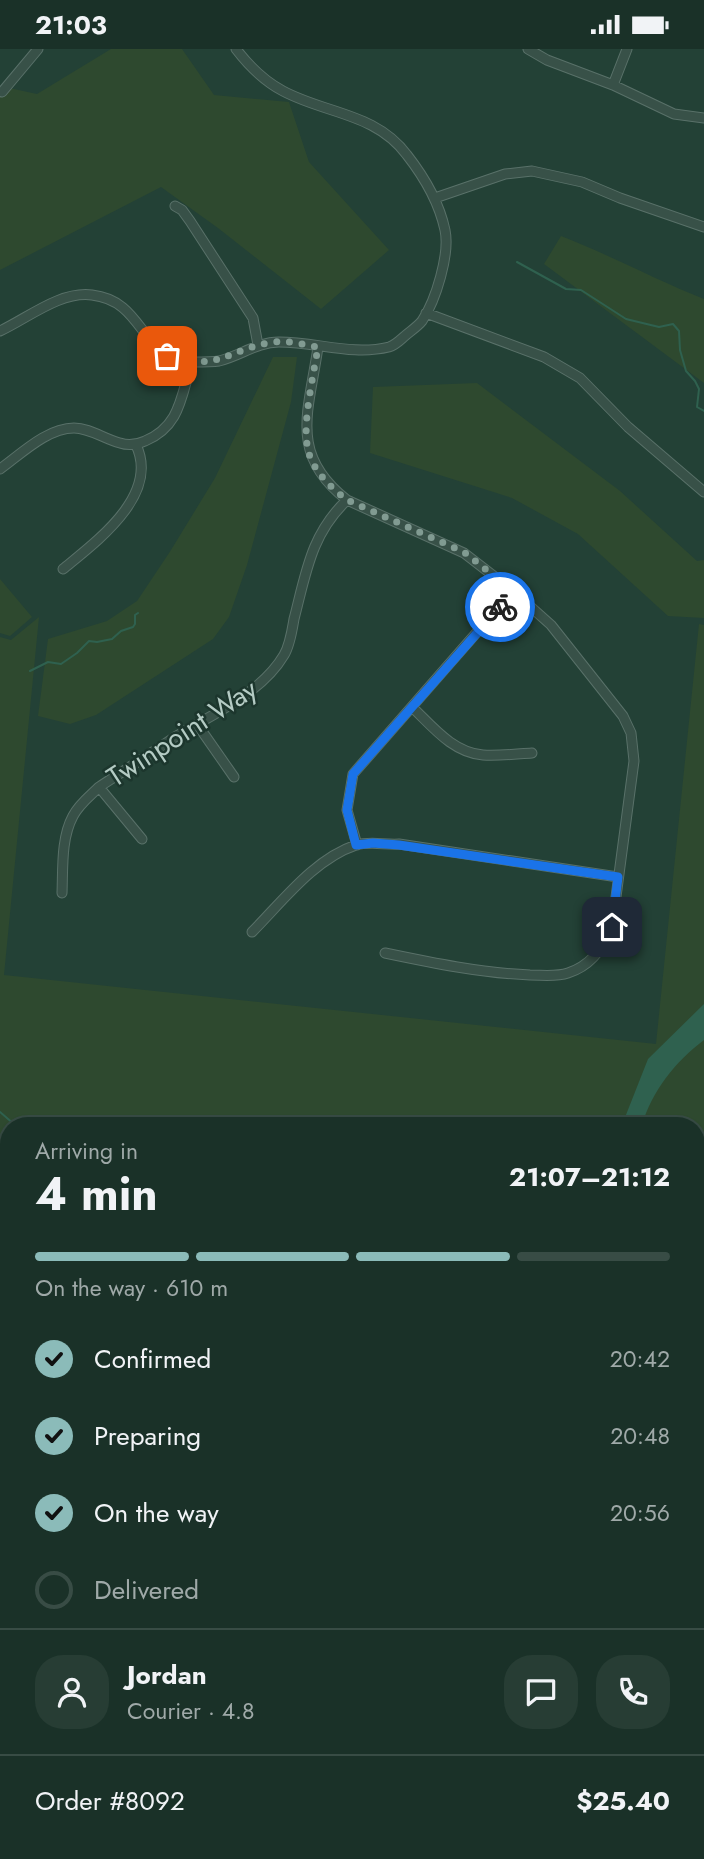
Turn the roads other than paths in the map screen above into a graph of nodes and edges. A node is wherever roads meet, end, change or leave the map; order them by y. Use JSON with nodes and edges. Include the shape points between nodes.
{"nodes":[{"id":1,"x":38,"y":49,"type":"edge"},
{"id":2,"x":236,"y":49,"type":"edge"},
{"id":3,"x":528,"y":49,"type":"edge"},
{"id":4,"x":628,"y":49,"type":"edge"},
{"id":5,"x":613,"y":85,"type":"junction"},
{"id":6,"x":2,"y":92,"type":"dead end"},
{"id":7,"x":704,"y":118,"type":"edge"},
{"id":8,"x":435,"y":198,"type":"junction"},
{"id":9,"x":175,"y":206,"type":"dead end"},
{"id":10,"x":704,"y":227,"type":"edge"},
{"id":11,"x":426,"y":313,"type":"junction"},
{"id":12,"x":0,"y":331,"type":"edge"},
{"id":13,"x":258,"y":345,"type":"junction"},
{"id":14,"x":318,"y":347,"type":"junction"},
{"id":15,"x":192,"y":362,"type":"junction"},
{"id":16,"x":136,"y":445,"type":"junction"},
{"id":17,"x":0,"y":469,"type":"edge"},
{"id":18,"x":704,"y":492,"type":"edge"},
{"id":19,"x":347,"y":500,"type":"junction"},
{"id":20,"x":63,"y":569,"type":"dead end"},
{"id":21,"x":513,"y":591,"type":"junction"},
{"id":22,"x":412,"y":707,"type":"junction"},
{"id":23,"x":197,"y":724,"type":"junction"},
{"id":24,"x":532,"y":753,"type":"dead end"},
{"id":25,"x":234,"y":777,"type":"dead end"},
{"id":26,"x":99,"y":787,"type":"junction"},
{"id":27,"x":142,"y":839,"type":"dead end"},
{"id":28,"x":356,"y":845,"type":"junction"},
{"id":29,"x":618,"y":877,"type":"junction"},
{"id":30,"x":62,"y":893,"type":"dead end"},
{"id":31,"x":252,"y":932,"type":"dead end"},
{"id":32,"x":385,"y":953,"type":"dead end"}],
"edges":[{"from":1,"to":6,"type":"street"},
{"from":2,"to":8,"type":"street","via":[[266,81],[284,92],[377,126],[402,148]]},
{"from":3,"to":5,"type":"street"},
{"from":4,"to":5,"type":"street"},
{"from":5,"to":7,"type":"street","via":[[674,114]]},
{"from":8,"to":10,"type":"street","via":[[505,174],[532,171],[582,182]]},
{"from":8,"to":11,"type":"street","via":[[446,233],[445,251],[434,299]]},
{"from":9,"to":13,"type":"street","via":[[190,221],[253,317]]},
{"from":11,"to":14,"type":"street","via":[[393,346],[366,351]]},
{"from":11,"to":18,"type":"street","via":[[544,357],[580,378],[628,427]]},
{"from":12,"to":15,"type":"street","via":[[60,300],[93,295],[126,309],[167,356]]},
{"from":13,"to":14,"type":"street","via":[[278,342]]},
{"from":13,"to":15,"type":"street","via":[[219,361]]},
{"from":14,"to":19,"type":"street","via":[[307,446],[319,472]]},
{"from":15,"to":16,"type":"street","via":[[171,424]]},
{"from":16,"to":17,"type":"street","via":[[73,428],[51,433]]},
{"from":16,"to":20,"type":"street","via":[[142,473],[120,518]]},
{"from":19,"to":21,"type":"street","via":[[464,552]]},
{"from":19,"to":23,"type":"street","name":"Twinpoint Way","via":[[321,530],[286,652],[278,664],[243,696]]},
{"from":21,"to":22,"type":"street"},
{"from":21,"to":29,"type":"street","via":[[551,625],[624,716],[631,733],[634,761]]},
{"from":22,"to":24,"type":"street","via":[[452,744],[471,753]]},
{"from":22,"to":28,"type":"street","via":[[353,774],[347,810]]},
{"from":23,"to":25,"type":"street"},
{"from":23,"to":26,"type":"street","name":"Twinpoint Way"},
{"from":26,"to":27,"type":"street"},
{"from":26,"to":30,"type":"street","name":"Twinpoint Way","via":[[69,823]]},
{"from":28,"to":29,"type":"street","via":[[399,845]]},
{"from":28,"to":31,"type":"street","via":[[317,867]]},
{"from":29,"to":32,"type":"street","via":[[607,940],[593,957],[568,973],[511,974]]}]}
